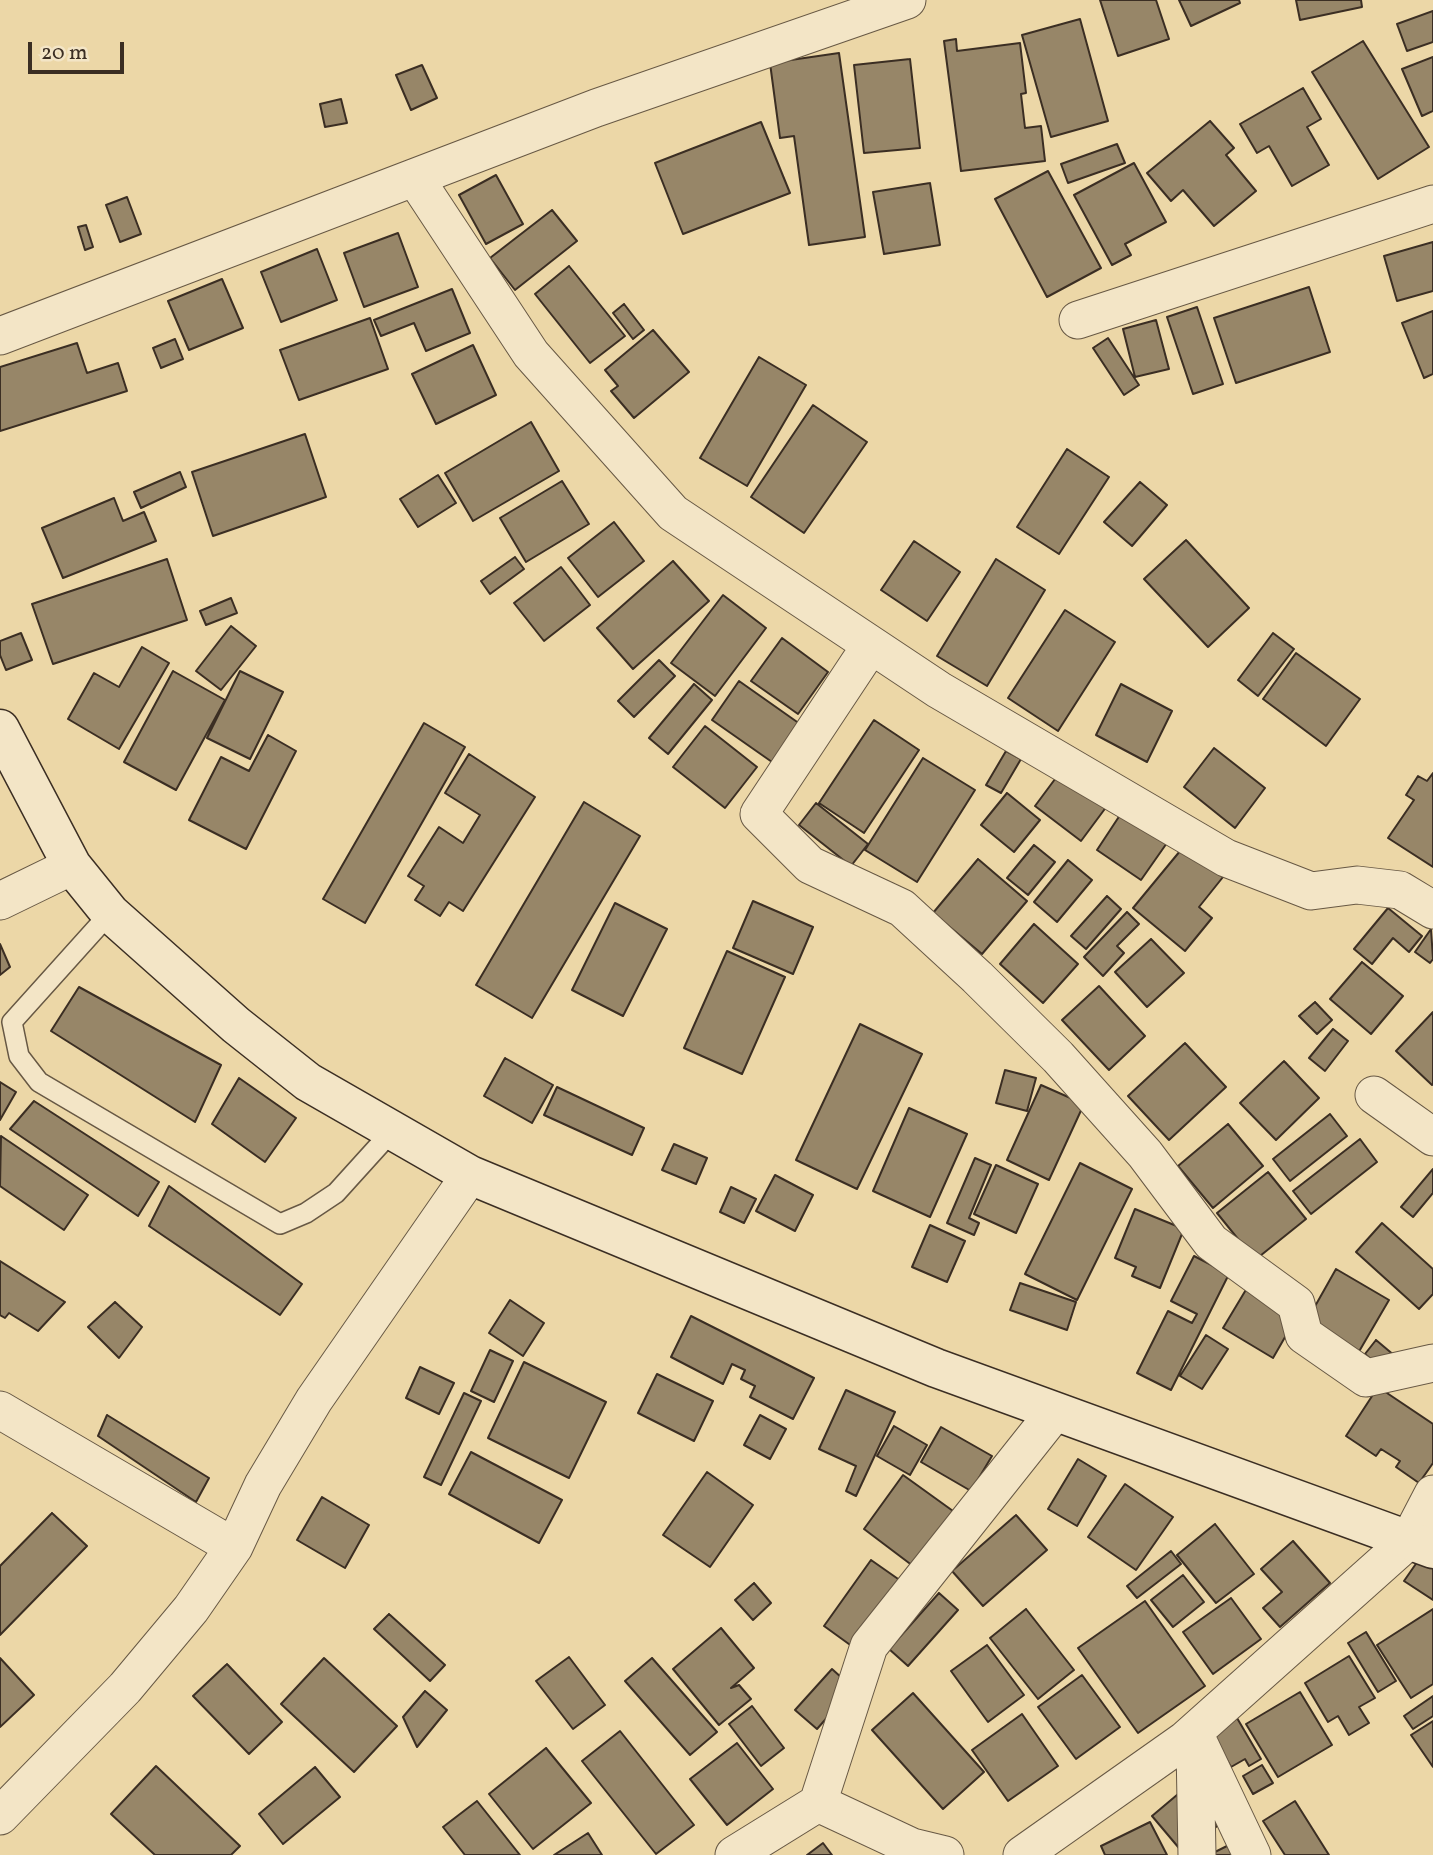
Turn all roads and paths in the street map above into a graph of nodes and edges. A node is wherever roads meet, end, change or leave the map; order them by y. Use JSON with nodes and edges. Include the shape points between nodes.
{"nodes":[{"id":1,"x":907,"y":0,"type":"edge"},
{"id":2,"x":415,"y":178,"type":"junction"},
{"id":3,"x":1433,"y":204,"type":"edge"},
{"id":4,"x":1078,"y":320,"type":"dead end"},
{"id":5,"x":0,"y":336,"type":"edge"},
{"id":6,"x":871,"y":645,"type":"junction"},
{"id":7,"x":0,"y":729,"type":"edge"},
{"id":8,"x":72,"y":866,"type":"junction"},
{"id":9,"x":0,"y":901,"type":"edge"},
{"id":10,"x":1433,"y":910,"type":"edge"},
{"id":11,"x":110,"y":913,"type":"junction"},
{"id":12,"x":1374,"y":1095,"type":"dead end"},
{"id":13,"x":393,"y":1130,"type":"junction"},
{"id":14,"x":1433,"y":1137,"type":"edge"},
{"id":15,"x":470,"y":1175,"type":"junction"},
{"id":16,"x":1433,"y":1363,"type":"edge"},
{"id":17,"x":0,"y":1410,"type":"edge"},
{"id":18,"x":1054,"y":1413,"type":"junction"},
{"id":19,"x":1433,"y":1494,"type":"edge"},
{"id":20,"x":1421,"y":1545,"type":"edge"},
{"id":21,"x":234,"y":1547,"type":"junction"},
{"id":22,"x":1190,"y":1738,"type":"junction"},
{"id":23,"x":818,"y":1803,"type":"junction"},
{"id":24,"x":0,"y":1816,"type":"edge"},
{"id":25,"x":734,"y":1855,"type":"edge"},
{"id":26,"x":945,"y":1855,"type":"edge"},
{"id":27,"x":1022,"y":1855,"type":"edge"},
{"id":28,"x":1197,"y":1855,"type":"edge"},
{"id":29,"x":1252,"y":1855,"type":"edge"}],
"edges":[{"from":1,"to":2,"type":"street","via":[[596,108]]},
{"from":2,"to":5,"type":"street"},
{"from":2,"to":6,"type":"street","via":[[531,354],[673,513]]},
{"from":3,"to":4,"type":"street"},
{"from":6,"to":10,"type":"street","via":[[939,690],[1226,858],[1311,891],[1357,885],[1400,890]]},
{"from":6,"to":16,"type":"street","via":[[759,814],[810,865],[902,908],[977,977],[1145,1154],[1211,1242],[1296,1304],[1304,1335],[1366,1378]]},
{"from":7,"to":8,"type":"main road"},
{"from":8,"to":9,"type":"street"},
{"from":8,"to":11,"type":"main road"},
{"from":11,"to":13,"type":"main road","via":[[308,1082]]},
{"from":11,"to":13,"type":"lane","via":[[12,1022],[19,1056],[38,1082],[280,1224],[336,1193]]},
{"from":12,"to":14,"type":"street"},
{"from":13,"to":15,"type":"main road"},
{"from":15,"to":18,"type":"main road"},
{"from":15,"to":21,"type":"street","via":[[314,1400],[263,1485]]},
{"from":17,"to":21,"type":"street"},
{"from":18,"to":20,"type":"main road"},
{"from":18,"to":23,"type":"street","via":[[869,1646]]},
{"from":19,"to":20,"type":"street"},
{"from":20,"to":22,"type":"street"},
{"from":21,"to":24,"type":"street","via":[[191,1609],[125,1688]]},
{"from":22,"to":27,"type":"street"},
{"from":22,"to":28,"type":"street"},
{"from":22,"to":29,"type":"street"},
{"from":23,"to":25,"type":"street"},
{"from":23,"to":26,"type":"street","via":[[912,1847]]}]}
